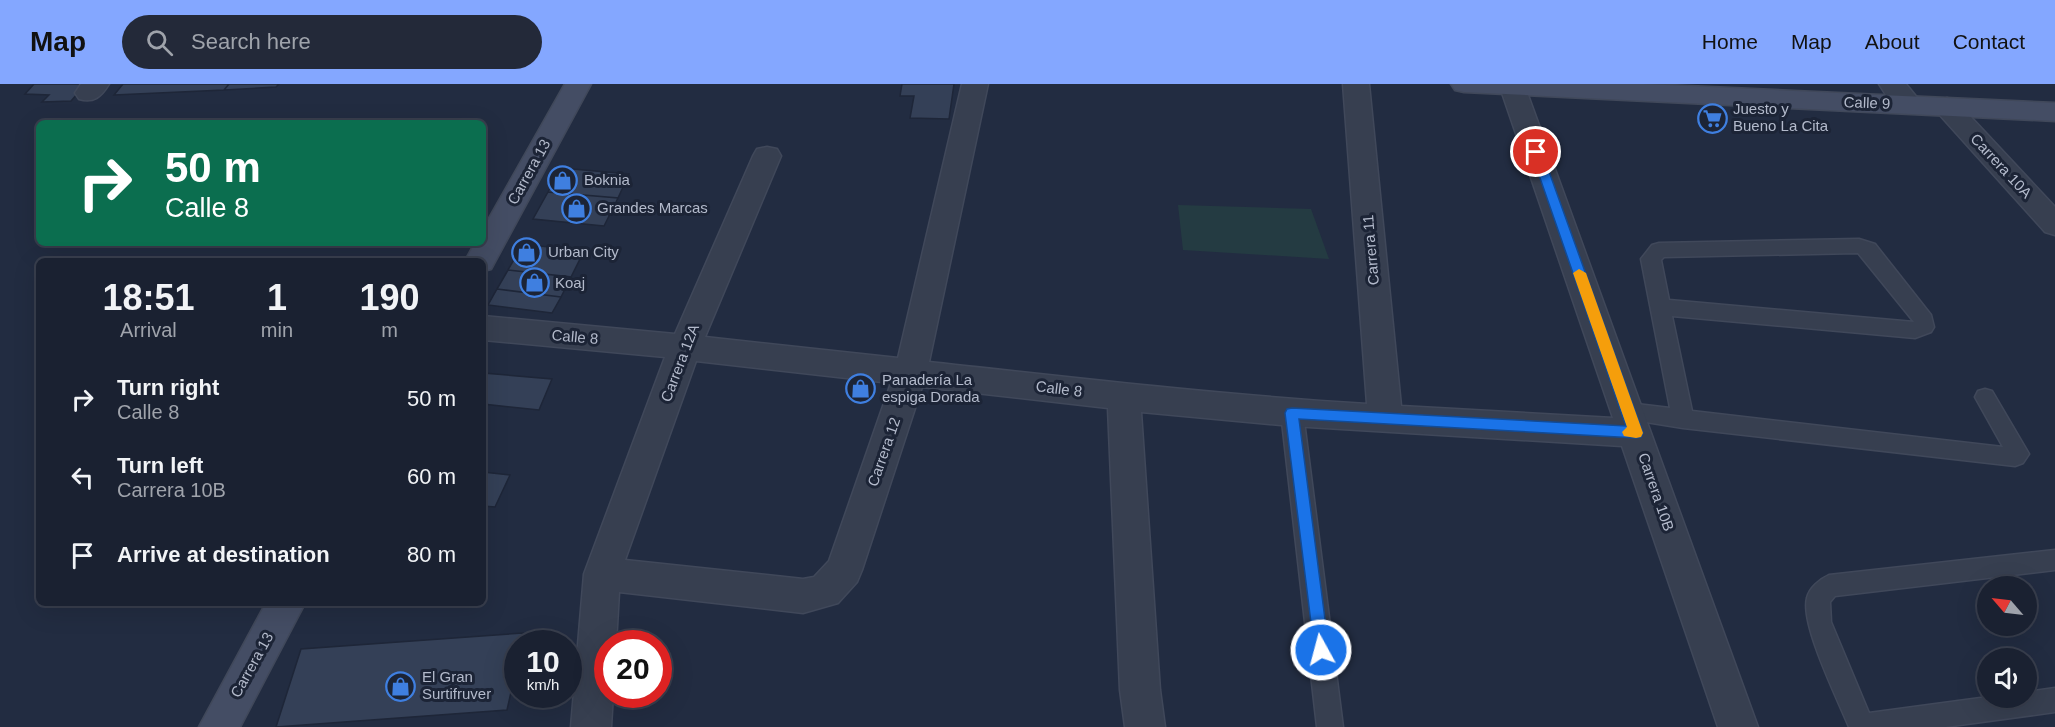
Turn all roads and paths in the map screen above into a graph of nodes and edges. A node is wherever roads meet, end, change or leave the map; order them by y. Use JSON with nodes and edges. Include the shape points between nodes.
{"nodes":[{"id":1,"x":578,"y":84,"type":"edge"},
{"id":2,"x":975,"y":84,"type":"edge"},
{"id":3,"x":1356,"y":84,"type":"edge"},
{"id":4,"x":1464,"y":84,"type":"edge"},
{"id":5,"x":1892,"y":84,"type":"edge"},
{"id":6,"x":1513,"y":87,"type":"junction"},
{"id":7,"x":1591,"y":88,"type":"edge"},
{"id":8,"x":1690,"y":90,"type":"edge"},
{"id":9,"x":1910,"y":105,"type":"junction"},
{"id":10,"x":1947,"y":107,"type":"junction"},
{"id":11,"x":2055,"y":112,"type":"edge"},
{"id":12,"x":767,"y":156,"type":"dead end"},
{"id":13,"x":2055,"y":225,"type":"edge"},
{"id":14,"x":482,"y":258,"type":"edge"},
{"id":15,"x":1660,"y":307,"type":"junction"},
{"id":16,"x":486,"y":328,"type":"edge"},
{"id":17,"x":686,"y":347,"type":"junction"},
{"id":18,"x":911,"y":371,"type":"junction"},
{"id":19,"x":1124,"y":397,"type":"junction"},
{"id":20,"x":1985,"y":397,"type":"dead end"},
{"id":21,"x":1292,"y":413,"type":"junction"},
{"id":22,"x":1385,"y":417,"type":"junction"},
{"id":23,"x":1683,"y":418,"type":"junction"},
{"id":24,"x":1632,"y":422,"type":"junction"},
{"id":25,"x":2055,"y":560,"type":"edge"},
{"id":26,"x":602,"y":573,"type":"junction"},
{"id":27,"x":284,"y":606,"type":"edge"},
{"id":28,"x":2055,"y":700,"type":"edge"},
{"id":29,"x":219,"y":727,"type":"edge"},
{"id":30,"x":591,"y":727,"type":"edge"},
{"id":31,"x":1145,"y":727,"type":"edge"},
{"id":32,"x":1330,"y":727,"type":"edge"},
{"id":33,"x":1738,"y":727,"type":"edge"},
{"id":34,"x":1862,"y":727,"type":"edge"}],
"edges":[{"from":1,"to":14,"type":"main road","name":"Carrera 13"},
{"from":2,"to":18,"type":"street","name":"Carrera 12"},
{"from":3,"to":22,"type":"street","name":"Carrera 11"},
{"from":4,"to":6,"type":"main road","name":"Calle 9"},
{"from":5,"to":9,"type":"street"},
{"from":6,"to":7,"type":"main road","name":"Calle 9"},
{"from":6,"to":24,"type":"street","name":"Carrera 10B"},
{"from":7,"to":8,"type":"main road","name":"Calle 9"},
{"from":8,"to":9,"type":"main road","name":"Calle 9"},
{"from":9,"to":10,"type":"main road","name":"Calle 9"},
{"from":10,"to":11,"type":"main road","name":"Calle 9"},
{"from":10,"to":13,"type":"street","name":"Carrera 10A"},
{"from":12,"to":17,"type":"street","name":"Carrera 12A"},
{"from":15,"to":15,"type":"lane","via":[[1651,259],[1659,250],[1850,244],[1868,249],[1924,320],[1924,327],[1916,330]]},
{"from":15,"to":23,"type":"lane"},
{"from":16,"to":17,"type":"street","name":"Calle 8"},
{"from":17,"to":18,"type":"street","name":"Calle 8"},
{"from":17,"to":26,"type":"street","name":"Carrera 12A"},
{"from":18,"to":19,"type":"street","name":"Calle 8"},
{"from":18,"to":26,"type":"street","name":"Carrera 12","via":[[844,570],[825,591],[803,597]]},
{"from":19,"to":21,"type":"street","name":"Calle 8"},
{"from":19,"to":31,"type":"street"},
{"from":20,"to":23,"type":"lane","via":[[2016,449],[2015,457]]},
{"from":21,"to":22,"type":"street","name":"Calle 8"},
{"from":21,"to":32,"type":"lane"},
{"from":22,"to":24,"type":"street","name":"Calle 8"},
{"from":23,"to":24,"type":"lane"},
{"from":24,"to":33,"type":"street","name":"Carrera 10B"},
{"from":25,"to":34,"type":"lane","via":[[1829,586],[1818,599],[1819,622]]},
{"from":26,"to":30,"type":"street","name":"Carrera 12A"},
{"from":27,"to":29,"type":"main road","name":"Carrera 13"},
{"from":28,"to":34,"type":"lane"}]}
